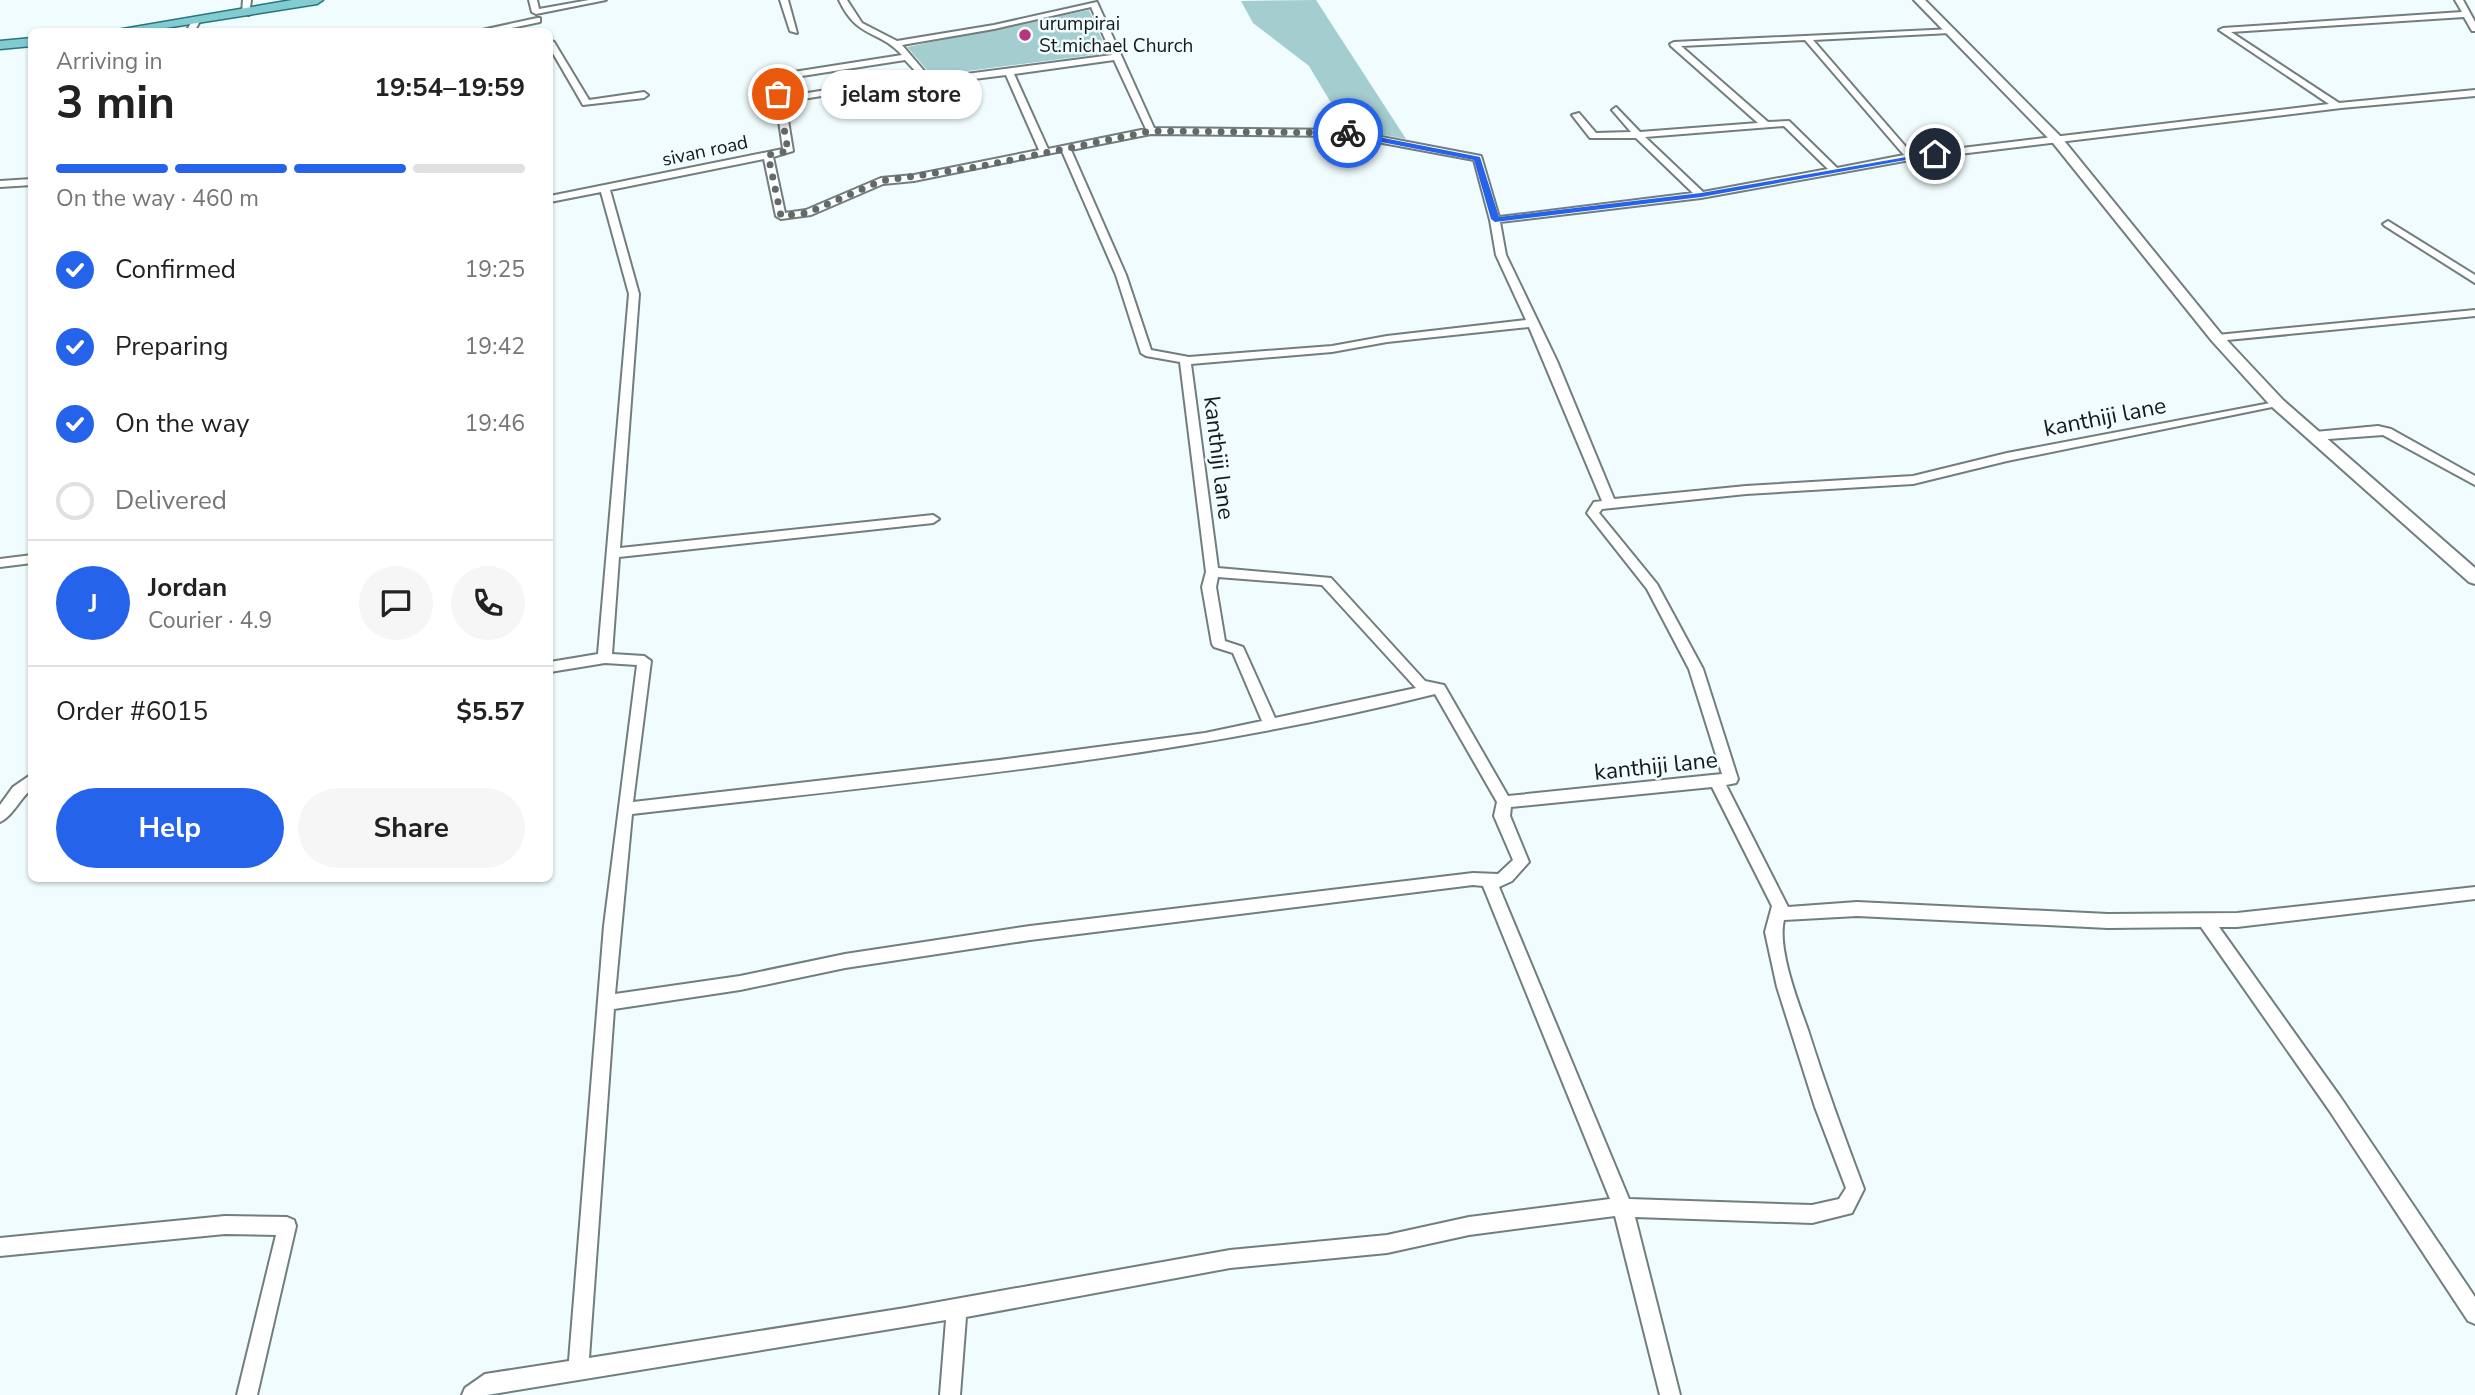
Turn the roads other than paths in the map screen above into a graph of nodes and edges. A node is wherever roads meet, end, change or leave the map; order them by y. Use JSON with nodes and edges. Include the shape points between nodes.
{"nodes":[{"id":1,"x":317,"y":0,"type":"edge"},
{"id":2,"x":533,"y":0,"type":"edge"},
{"id":3,"x":602,"y":0,"type":"edge"},
{"id":4,"x":784,"y":0,"type":"edge"},
{"id":5,"x":843,"y":0,"type":"edge"},
{"id":6,"x":1919,"y":0,"type":"edge"},
{"id":7,"x":2459,"y":0,"type":"edge"},
{"id":8,"x":1090,"y":2,"type":"edge"},
{"id":9,"x":246,"y":6,"type":"edge"},
{"id":10,"x":2467,"y":14,"type":"junction"},
{"id":11,"x":536,"y":16,"type":"junction"},
{"id":12,"x":193,"y":26,"type":"edge"},
{"id":13,"x":166,"y":28,"type":"edge"},
{"id":14,"x":490,"y":28,"type":"edge"},
{"id":15,"x":541,"y":28,"type":"edge"},
{"id":16,"x":2475,"y":29,"type":"edge"},
{"id":17,"x":794,"y":31,"type":"dead end"},
{"id":18,"x":1950,"y":31,"type":"junction"},
{"id":19,"x":1807,"y":38,"type":"junction"},
{"id":20,"x":28,"y":42,"type":"edge"},
{"id":21,"x":896,"y":44,"type":"junction"},
{"id":22,"x":1,"y":46,"type":"edge"},
{"id":23,"x":553,"y":47,"type":"edge"},
{"id":24,"x":905,"y":57,"type":"junction"},
{"id":25,"x":1117,"y":57,"type":"junction"},
{"id":26,"x":1009,"y":72,"type":"junction"},
{"id":27,"x":923,"y":77,"type":"junction"},
{"id":28,"x":2475,"y":93,"type":"edge"},
{"id":29,"x":643,"y":95,"type":"dead end"},
{"id":30,"x":780,"y":100,"type":"junction"},
{"id":31,"x":2337,"y":106,"type":"junction"},
{"id":32,"x":1616,"y":110,"type":"dead end"},
{"id":33,"x":1576,"y":115,"type":"dead end"},
{"id":34,"x":1766,"y":125,"type":"junction"},
{"id":35,"x":1151,"y":131,"type":"junction"},
{"id":36,"x":1638,"y":135,"type":"junction"},
{"id":37,"x":2057,"y":140,"type":"junction"},
{"id":38,"x":1066,"y":149,"type":"junction"},
{"id":39,"x":1044,"y":151,"type":"junction"},
{"id":40,"x":768,"y":155,"type":"junction"},
{"id":41,"x":1910,"y":157,"type":"junction"},
{"id":42,"x":1835,"y":172,"type":"junction"},
{"id":43,"x":28,"y":181,"type":"edge"},
{"id":44,"x":0,"y":184,"type":"edge"},
{"id":45,"x":605,"y":189,"type":"junction"},
{"id":46,"x":1701,"y":195,"type":"junction"},
{"id":47,"x":553,"y":198,"type":"edge"},
{"id":48,"x":1495,"y":219,"type":"junction"},
{"id":49,"x":2388,"y":224,"type":"dead end"},
{"id":50,"x":2475,"y":280,"type":"edge"},
{"id":51,"x":2475,"y":313,"type":"edge"},
{"id":52,"x":1532,"y":323,"type":"junction"},
{"id":53,"x":2217,"y":338,"type":"junction"},
{"id":54,"x":1185,"y":361,"type":"junction"},
{"id":55,"x":2277,"y":403,"type":"junction"},
{"id":56,"x":2315,"y":436,"type":"junction"},
{"id":57,"x":2475,"y":481,"type":"edge"},
{"id":58,"x":1610,"y":504,"type":"junction"},
{"id":59,"x":933,"y":519,"type":"dead end"},
{"id":60,"x":614,"y":553,"type":"junction"},
{"id":61,"x":28,"y":560,"type":"edge"},
{"id":62,"x":0,"y":563,"type":"edge"},
{"id":63,"x":1212,"y":572,"type":"junction"},
{"id":64,"x":2475,"y":578,"type":"edge"},
{"id":65,"x":605,"y":658,"type":"junction"},
{"id":66,"x":553,"y":667,"type":"edge"},
{"id":67,"x":1439,"y":689,"type":"junction"},
{"id":68,"x":1271,"y":724,"type":"junction"},
{"id":69,"x":1717,"y":780,"type":"junction"},
{"id":70,"x":28,"y":783,"type":"edge"},
{"id":71,"x":1504,"y":802,"type":"junction"},
{"id":72,"x":625,"y":809,"type":"junction"},
{"id":73,"x":0,"y":816,"type":"edge"},
{"id":74,"x":1499,"y":880,"type":"junction"},
{"id":75,"x":2475,"y":893,"type":"edge"},
{"id":76,"x":1778,"y":914,"type":"junction"},
{"id":77,"x":2205,"y":920,"type":"junction"},
{"id":78,"x":606,"y":1003,"type":"junction"},
{"id":79,"x":1623,"y":1207,"type":"junction"},
{"id":80,"x":0,"y":1247,"type":"edge"},
{"id":81,"x":957,"y":1309,"type":"junction"},
{"id":82,"x":2475,"y":1314,"type":"edge"},
{"id":83,"x":578,"y":1371,"type":"junction"},
{"id":84,"x":247,"y":1395,"type":"edge"},
{"id":85,"x":471,"y":1395,"type":"edge"},
{"id":86,"x":950,"y":1395,"type":"edge"},
{"id":87,"x":1671,"y":1395,"type":"edge"}],
"edges":[{"from":1,"to":9,"type":"main road"},
{"from":2,"to":11,"type":"street"},
{"from":3,"to":11,"type":"street"},
{"from":4,"to":17,"type":"street"},
{"from":5,"to":21,"type":"street","via":[[861,29]]},
{"from":6,"to":18,"type":"street"},
{"from":7,"to":10,"type":"street"},
{"from":8,"to":21,"type":"street","via":[[994,27]]},
{"from":8,"to":25,"type":"street"},
{"from":9,"to":12,"type":"main road"},
{"from":10,"to":16,"type":"street"},
{"from":10,"to":31,"type":"street","via":[[2223,30]]},
{"from":11,"to":14,"type":"street"},
{"from":11,"to":15,"type":"street"},
{"from":12,"to":13,"type":"main road"},
{"from":18,"to":19,"type":"street"},
{"from":18,"to":37,"type":"street"},
{"from":19,"to":34,"type":"street","via":[[1674,44]]},
{"from":19,"to":41,"type":"street"},
{"from":20,"to":22,"type":"main road"},
{"from":21,"to":24,"type":"street"},
{"from":23,"to":29,"type":"street","via":[[587,108]]},
{"from":24,"to":27,"type":"street"},
{"from":24,"to":30,"type":"street","via":[[771,78]]},
{"from":25,"to":26,"type":"street"},
{"from":25,"to":35,"type":"street"},
{"from":26,"to":27,"type":"street","via":[[934,82]]},
{"from":26,"to":39,"type":"street"},
{"from":27,"to":30,"type":"street"},
{"from":28,"to":31,"type":"street"},
{"from":30,"to":40,"type":"street","via":[[788,151]]},
{"from":31,"to":37,"type":"street"},
{"from":32,"to":36,"type":"street"},
{"from":33,"to":36,"type":"street","via":[[1593,136]]},
{"from":34,"to":36,"type":"street"},
{"from":34,"to":42,"type":"street","via":[[1789,125]]},
{"from":35,"to":38,"type":"street","name":"sivan road"},
{"from":35,"to":48,"type":"street","name":"sivan road","via":[[1345,133],[1466,154],[1478,158]]},
{"from":36,"to":46,"type":"street"},
{"from":37,"to":41,"type":"street"},
{"from":37,"to":53,"type":"street"},
{"from":38,"to":39,"type":"street","name":"sivan road"},
{"from":38,"to":54,"type":"street","via":[[1135,310],[1146,353]]},
{"from":39,"to":40,"type":"street","name":"sivan road","via":[[977,167],[881,181],[807,213],[781,216]]},
{"from":40,"to":45,"type":"street","name":"sivan road"},
{"from":41,"to":42,"type":"street"},
{"from":42,"to":46,"type":"street"},
{"from":43,"to":44,"type":"street"},
{"from":45,"to":47,"type":"street","name":"sivan road"},
{"from":45,"to":60,"type":"street","via":[[634,294]]},
{"from":46,"to":48,"type":"street"},
{"from":48,"to":52,"type":"street","via":[[1501,255]]},
{"from":49,"to":50,"type":"street"},
{"from":51,"to":53,"type":"street"},
{"from":52,"to":54,"type":"street","via":[[1332,349]]},
{"from":52,"to":58,"type":"street"},
{"from":53,"to":55,"type":"street"},
{"from":54,"to":63,"type":"street","name":"kanthiji lane"},
{"from":55,"to":56,"type":"street"},
{"from":55,"to":58,"type":"street","name":"kanthiji lane","via":[[1913,480]]},
{"from":56,"to":57,"type":"street","via":[[2387,432]]},
{"from":56,"to":64,"type":"street"},
{"from":58,"to":69,"type":"street","name":"kanthiji lane","via":[[1598,505],[1593,513],[1653,587],[1696,669],[1731,779]]},
{"from":59,"to":60,"type":"street"},
{"from":60,"to":65,"type":"street"},
{"from":61,"to":62,"type":"street"},
{"from":63,"to":67,"type":"street","via":[[1326,581],[1420,685]]},
{"from":63,"to":68,"type":"street","name":"kanthiji lane","via":[[1209,587],[1219,644],[1238,650]]},
{"from":65,"to":66,"type":"street"},
{"from":65,"to":72,"type":"street","via":[[644,661]]},
{"from":67,"to":68,"type":"street"},
{"from":67,"to":71,"type":"street"},
{"from":68,"to":72,"type":"street","via":[[1205,738],[999,766]]},
{"from":69,"to":71,"type":"street","name":"kanthiji lane"},
{"from":69,"to":76,"type":"street","via":[[1780,906]]},
{"from":70,"to":73,"type":"street"},
{"from":71,"to":74,"type":"street","via":[[1502,816],[1521,862]]},
{"from":72,"to":78,"type":"street"},
{"from":74,"to":78,"type":"street","via":[[1473,879],[1130,919],[845,961],[740,984]]},
{"from":74,"to":79,"type":"street","via":[[1490,884]]},
{"from":75,"to":77,"type":"street"},
{"from":76,"to":77,"type":"street","via":[[1857,909],[2108,921]]},
{"from":76,"to":79,"type":"street","via":[[1773,932],[1785,987],[1855,1189],[1845,1207],[1812,1214]]},
{"from":77,"to":82,"type":"street","via":[[2313,1071]]},
{"from":78,"to":83,"type":"street"},
{"from":79,"to":81,"type":"street","via":[[1469,1226],[1387,1244],[1230,1259]]},
{"from":79,"to":87,"type":"street"},
{"from":80,"to":84,"type":"street","via":[[225,1225],[287,1226]]},
{"from":81,"to":83,"type":"street"},
{"from":81,"to":86,"type":"street"},
{"from":83,"to":85,"type":"street","via":[[485,1384]]}]}
